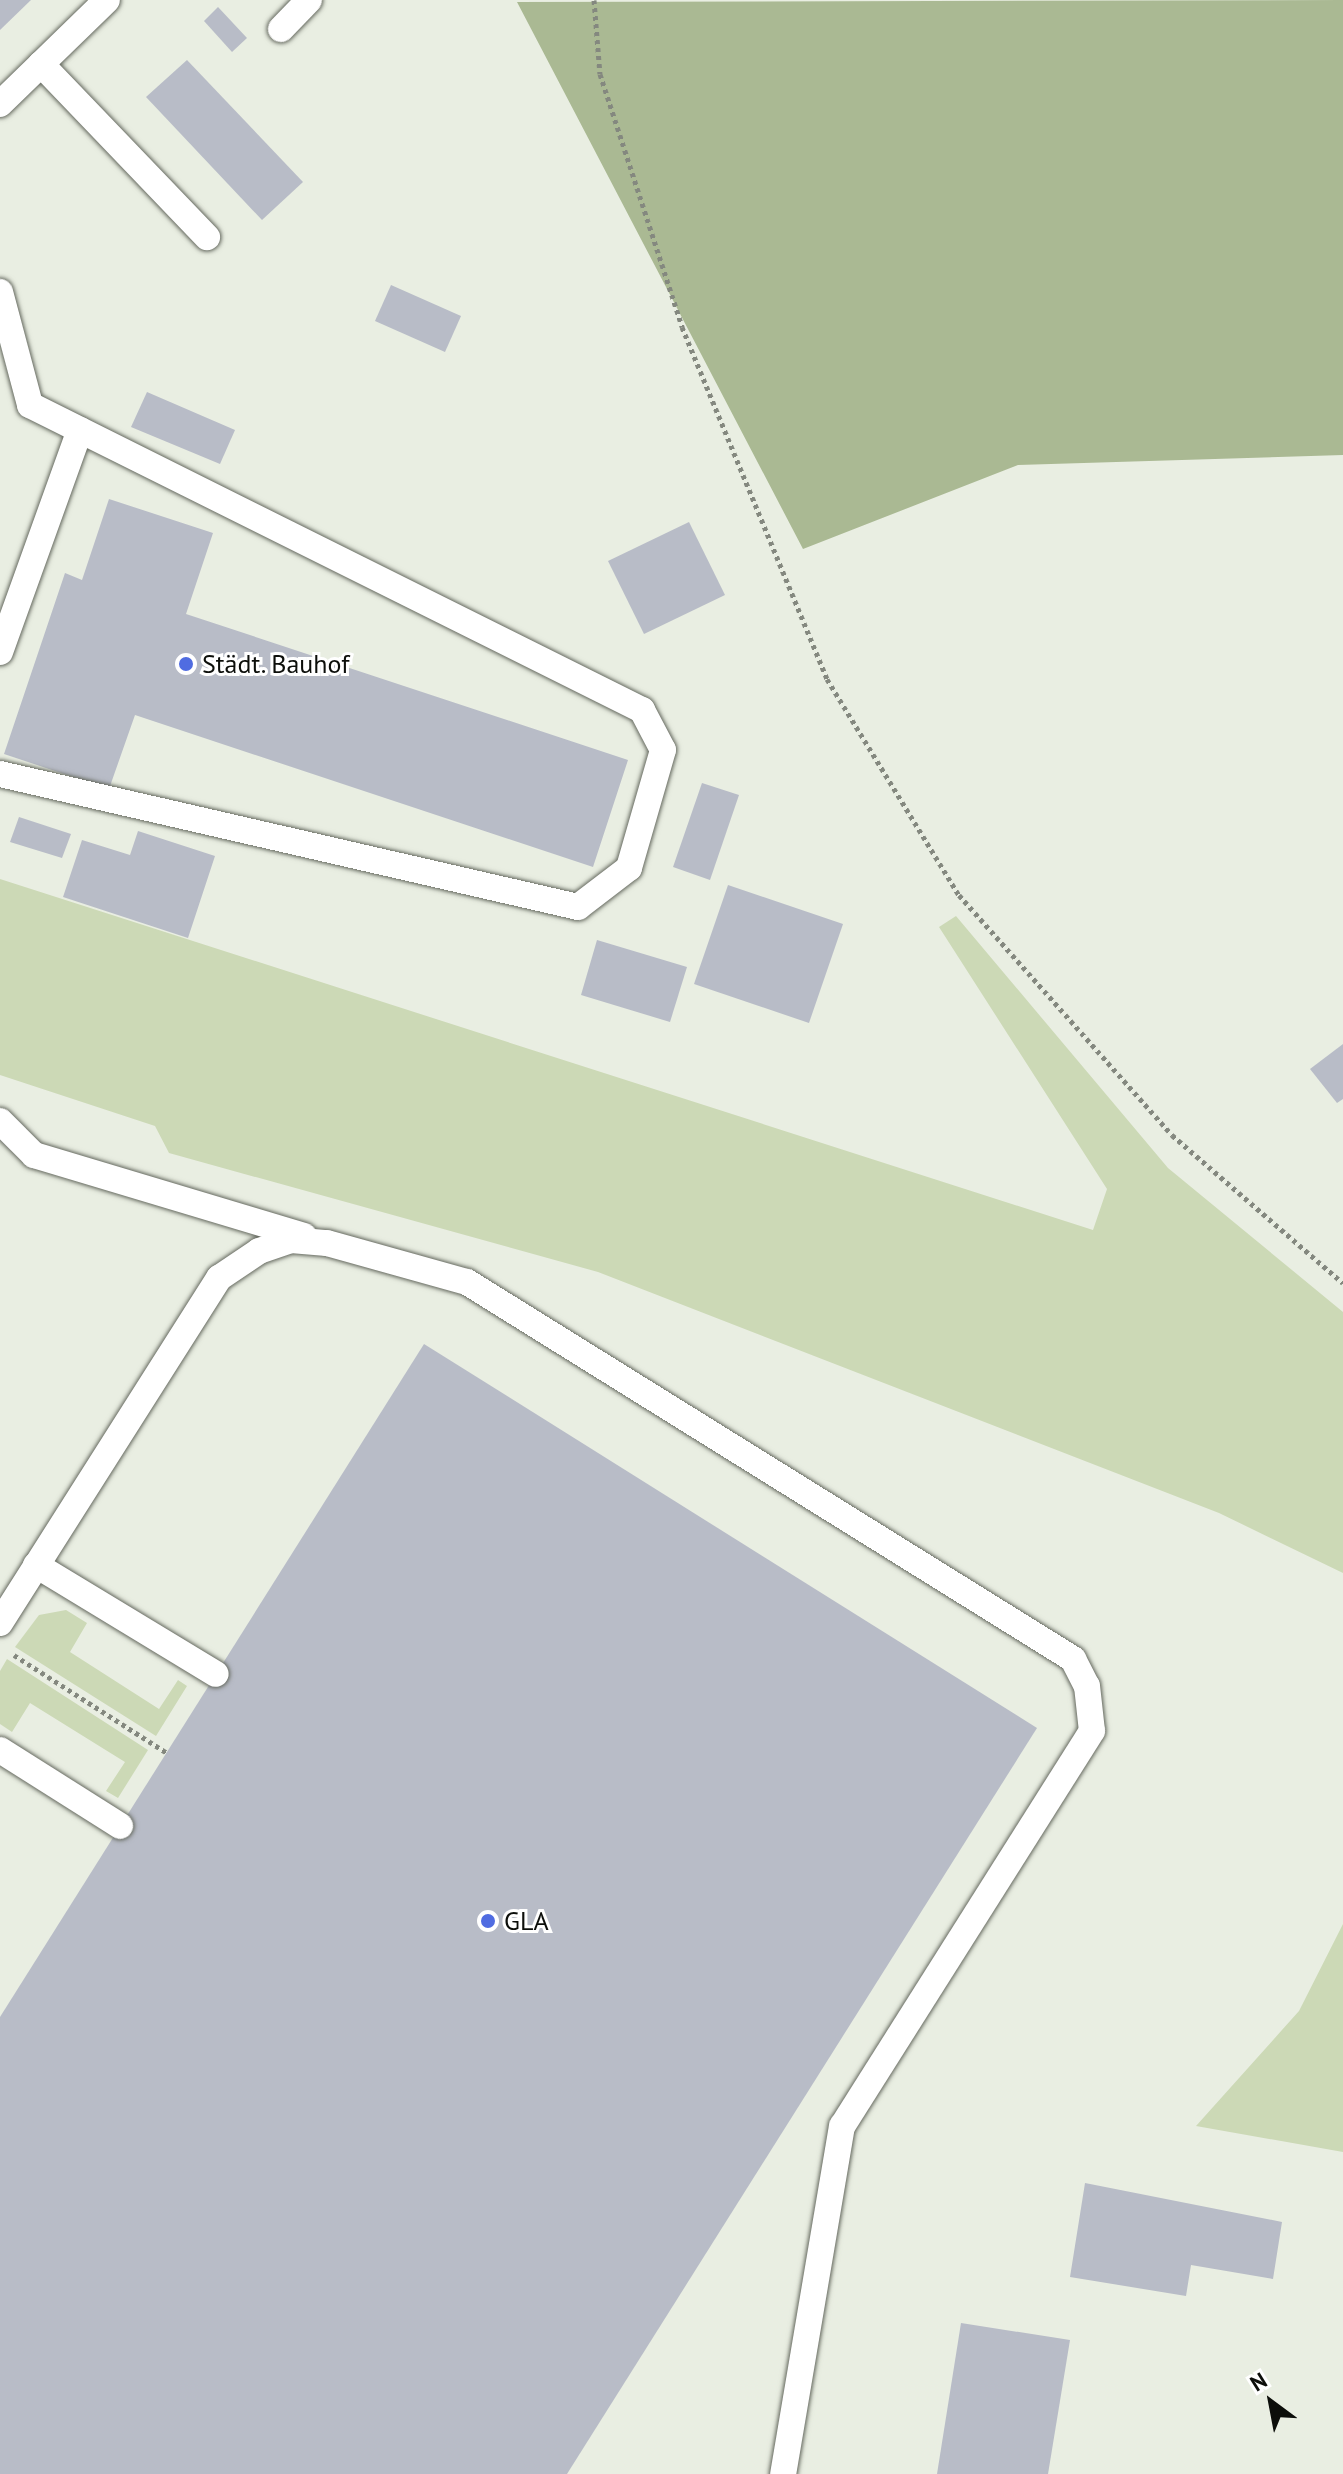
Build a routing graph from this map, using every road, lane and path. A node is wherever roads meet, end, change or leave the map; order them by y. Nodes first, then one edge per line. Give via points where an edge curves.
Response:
1 (309, 0) edge
2 (594, 0) edge
3 (103, 1) edge
4 (281, 29) dead end
5 (41, 64) junction
6 (0, 104) edge
7 (207, 237) dead end
8 (0, 292) edge
9 (80, 430) junction
10 (0, 652) edge
11 (0, 774) edge
12 (0, 1121) edge
13 (327, 1243) junction
14 (1343, 1283) edge
15 (36, 1565) junction
16 (0, 1623) edge
17 (0, 1646) edge
18 (216, 1674) dead end
19 (0, 1750) edge
20 (167, 1753) dead end
21 (120, 1826) dead end
22 (783, 2474) edge

1 - 4 lane
2 - 14 path via 600,74 682,327 827,679 959,895 1172,1135
3 - 5 lane
5 - 6 lane
5 - 7 lane
8 - 9 lane via 30,405
9 - 10 lane
9 - 11 lane via 642,710 663,750 629,868 578,907
12 - 13 lane via 34,1155
13 - 15 lane via 274,1243 219,1278
13 - 22 lane via 467,1282 1035,1632 1073,1659 1087,1686 1092,1731 842,2126
15 - 16 lane
15 - 18 lane
17 - 20 path
19 - 21 lane

